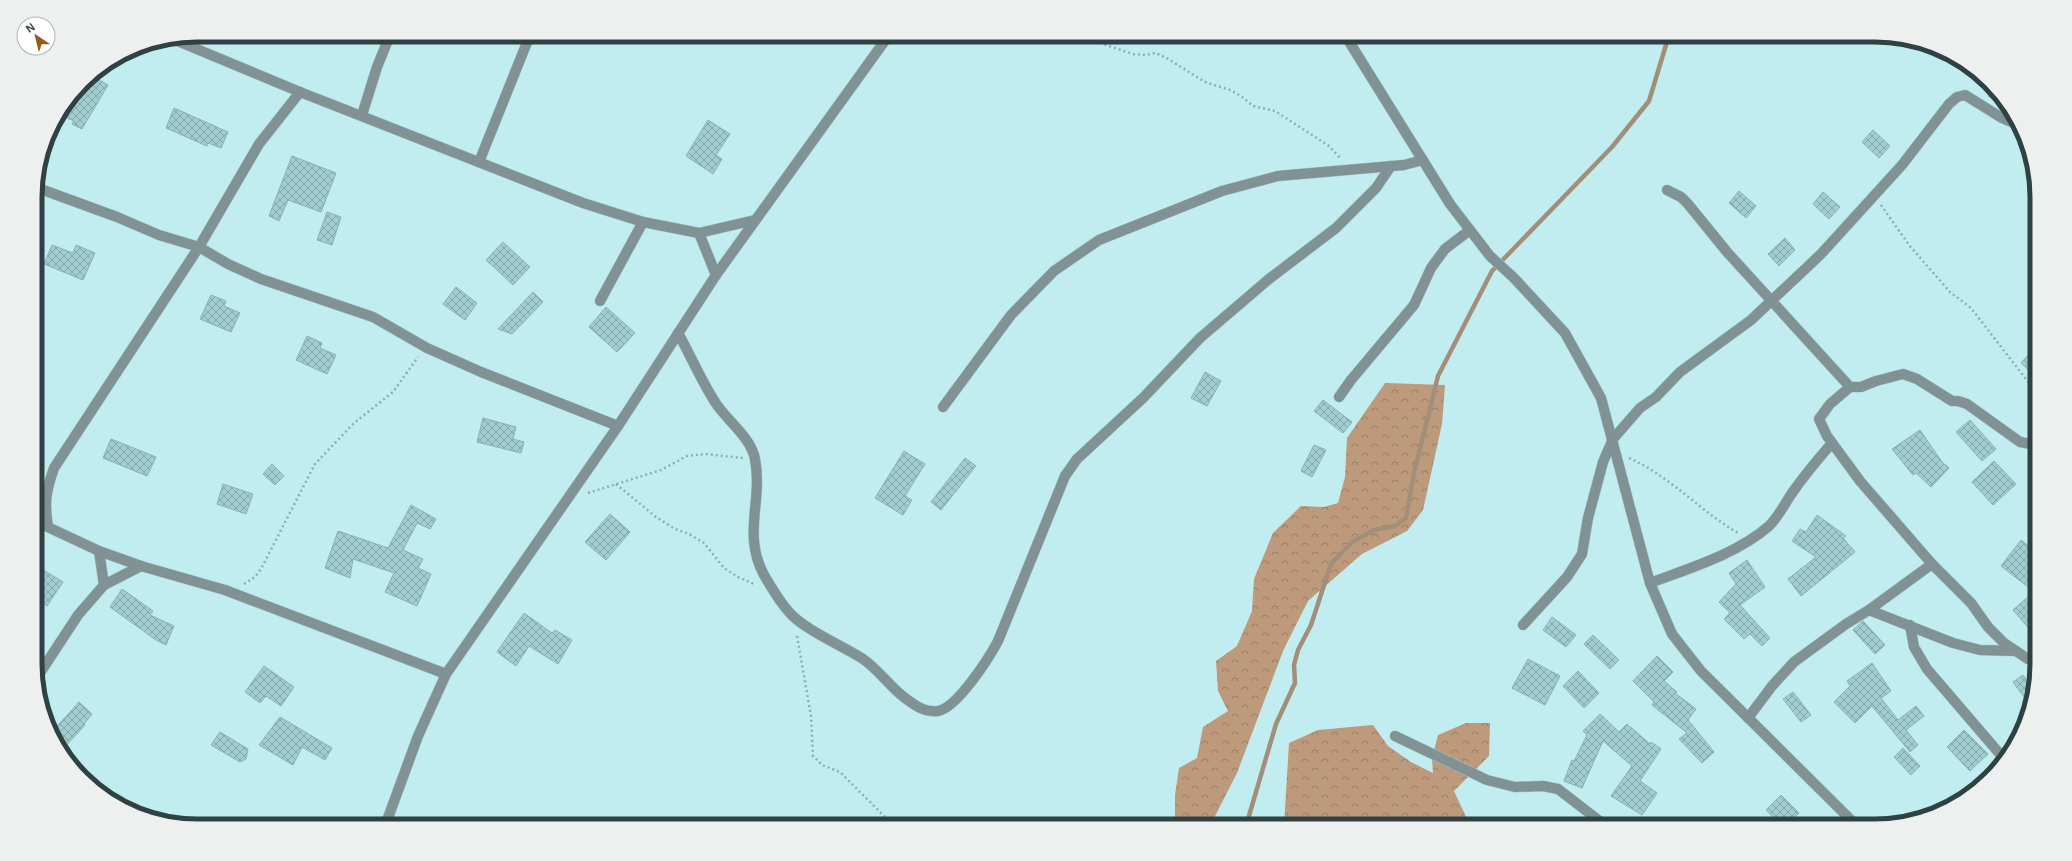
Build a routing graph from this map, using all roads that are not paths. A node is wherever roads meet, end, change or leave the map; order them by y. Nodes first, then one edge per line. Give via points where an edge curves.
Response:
1 (387, 42) edge
2 (527, 42) edge
3 (884, 42) edge
4 (1349, 42) edge
5 (180, 43) edge
6 (300, 92) junction
7 (362, 115) junction
8 (2010, 121) edge
9 (1423, 160) junction
10 (479, 162) junction
11 (1391, 166) junction
12 (42, 190) edge
13 (1667, 190) dead end
14 (755, 220) junction
15 (643, 222) junction
16 (1470, 230) junction
17 (699, 234) junction
18 (199, 247) junction
19 (716, 275) junction
20 (1773, 300) junction
21 (600, 301) dead end
22 (678, 333) junction
23 (1850, 387) junction
24 (1340, 397) dead end
25 (943, 406) dead end
26 (618, 426) junction
27 (1613, 439) junction
28 (1832, 443) junction
29 (2030, 444) edge
30 (42, 524) edge
31 (48, 527) junction
32 (100, 551) junction
33 (1932, 564) junction
34 (141, 566) junction
35 (1650, 583) junction
36 (104, 584) junction
37 (1869, 610) junction
38 (1523, 625) dead end
39 (1910, 625) junction
40 (2016, 651) junction
41 (2030, 659) edge
42 (42, 670) edge
43 (446, 674) junction
44 (1748, 718) junction
45 (1395, 736) dead end
46 (2000, 755) edge
47 (388, 819) edge
48 (1597, 819) edge
49 (1850, 819) edge

1 - 7 street
2 - 10 street
3 - 14 street
4 - 9 street
5 - 6 street
6 - 7 street
6 - 18 street via 259,144
7 - 10 street
8 - 20 street via 1965,95 1948,104 1875,196 1822,254
9 - 11 street
9 - 16 street via 1450,204
10 - 15 street via 583,203
11 - 22 street via 1376,188 1336,228 1269,278 1200,338 1143,398 1077,458 1065,476 998,641 978,674 949,705 940,710 930,712 918,708 864,660 790,613 755,557 755,458 744,437 716,404
11 - 25 street via 1278,176 1222,191 1099,240 1054,271 1011,315
12 - 18 street via 160,235
13 - 20 street via 1688,204 1727,252
14 - 17 street
14 - 19 street
15 - 17 street
15 - 21 street
16 - 24 street via 1446,249 1431,268 1414,305 1351,380
16 - 27 street via 1490,256 1566,333 1601,398
17 - 19 street
18 - 26 street via 261,279 373,318 427,348
18 - 31 street via 54,468 46,489
19 - 22 street
20 - 23 street
20 - 27 street via 1751,320 1680,372 1656,397 1640,408
22 - 26 street
23 - 28 street via 1830,404 1819,419 1821,427
23 - 29 street via 1861,387 1903,374 1918,379 1952,401 1967,404 2020,442
26 - 43 street
27 - 35 street
27 - 38 street via 1603,462 1588,518 1582,554 1568,577
28 - 33 street via 1874,497
28 - 35 street via 1769,526 1748,541
30 - 31 street
31 - 32 street
32 - 34 street
32 - 36 street
33 - 37 street
33 - 40 street via 1971,603 2004,643
34 - 36 street
34 - 43 street via 225,590
35 - 44 street via 1672,634 1685,652
36 - 42 street via 78,615
37 - 39 street
37 - 44 street via 1794,662
39 - 40 street via 1953,643 1980,650
39 - 46 street via 1914,647 1927,669
40 - 41 street
43 - 47 street via 418,736
44 - 49 street
45 - 48 street via 1487,780 1515,787 1543,786 1558,789

